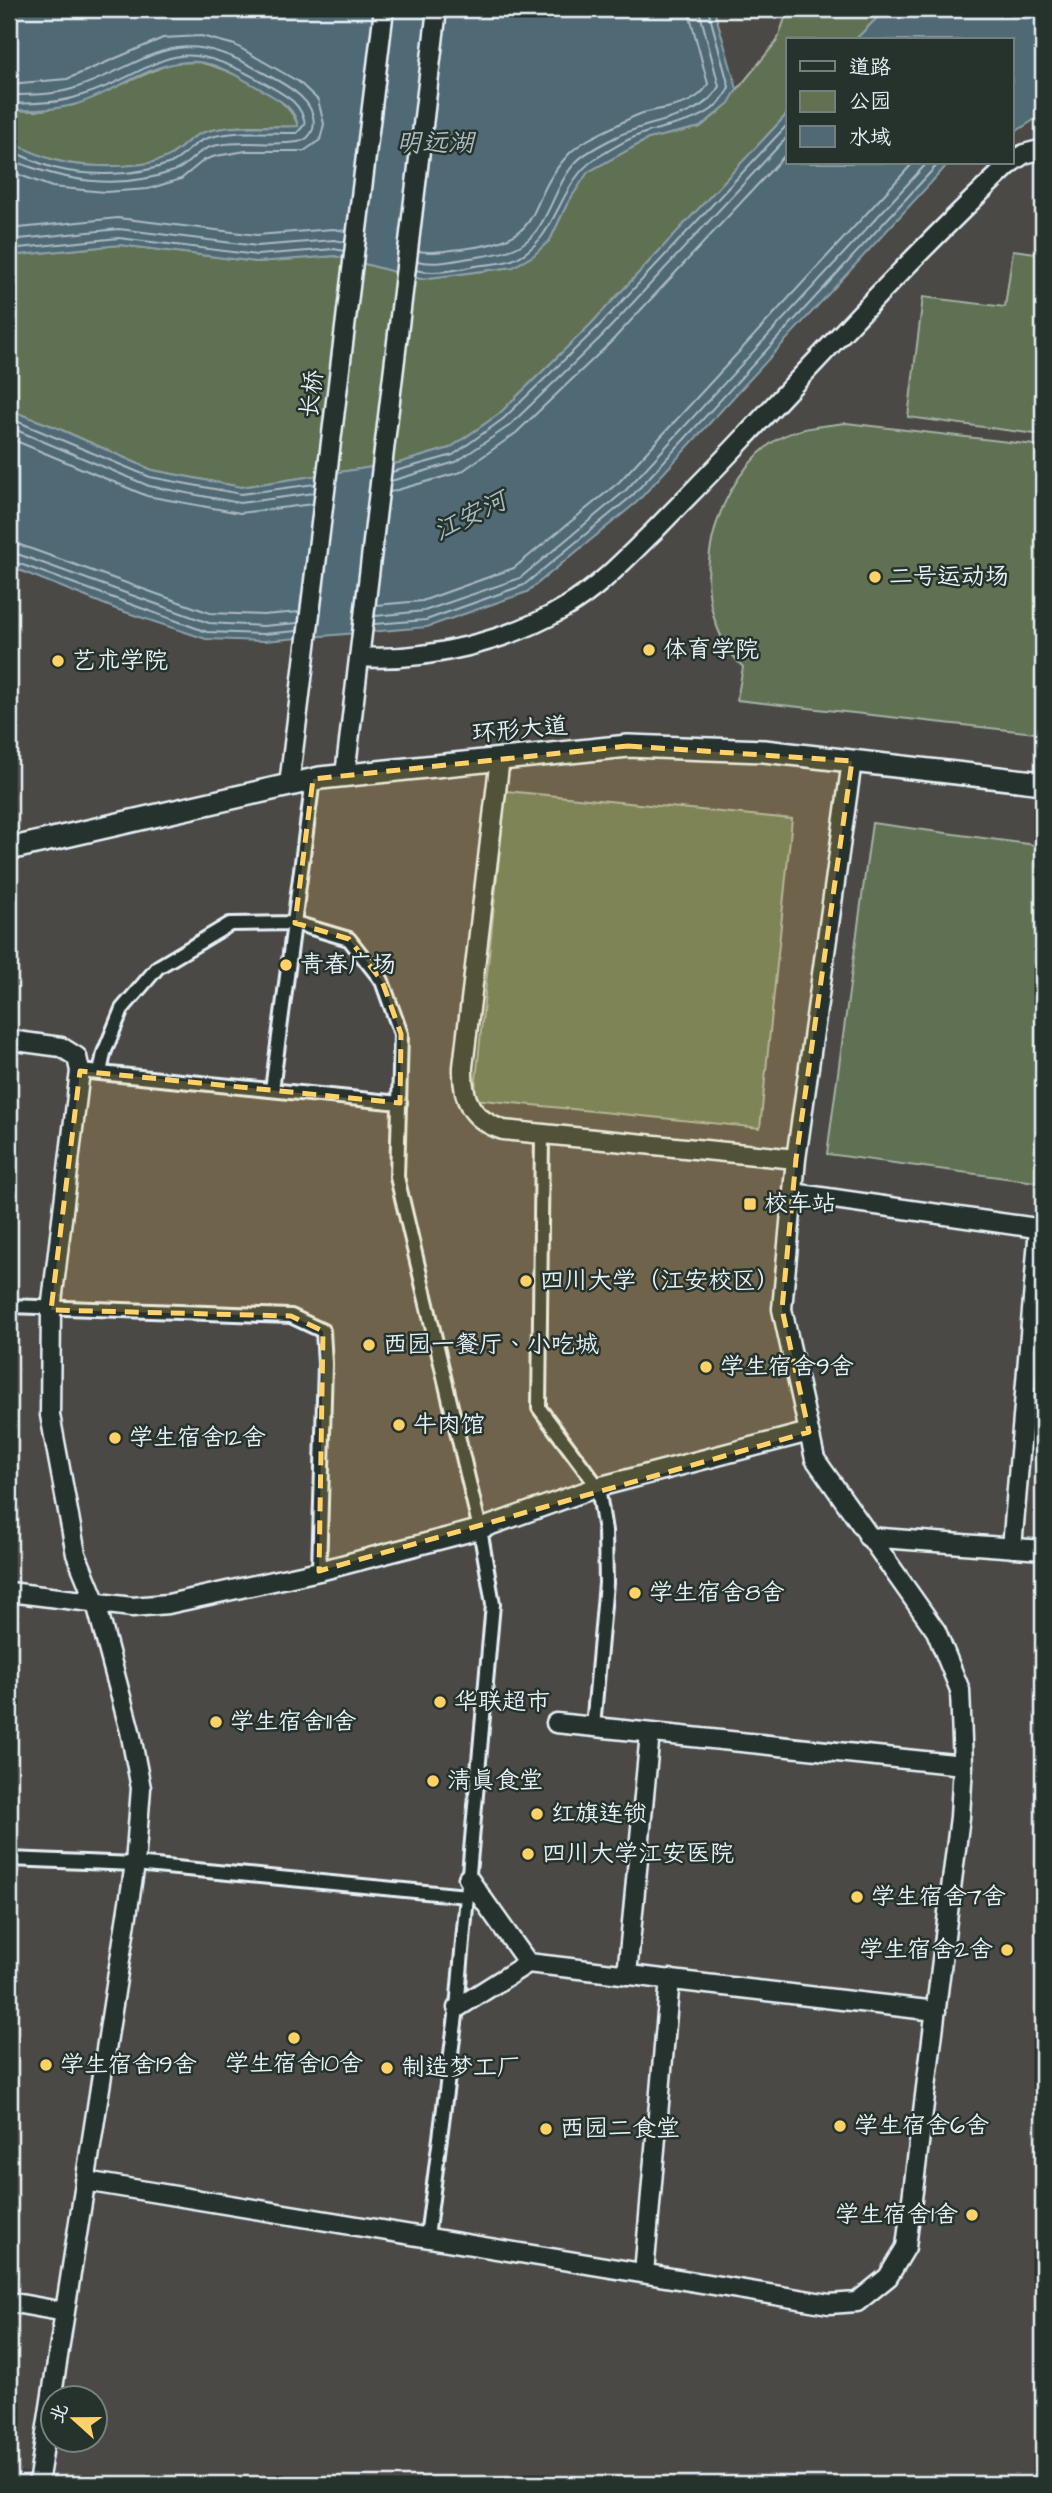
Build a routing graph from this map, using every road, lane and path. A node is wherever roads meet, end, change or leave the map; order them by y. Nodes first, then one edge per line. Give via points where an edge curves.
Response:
1 (384, 9) edge
2 (437, 9) edge
3 (1043, 149) edge
4 (1014, 160) edge
5 (1009, 164) edge
6 (359, 657) junction
7 (500, 758) junction
8 (852, 761) junction
9 (345, 775) junction
10 (313, 779) junction
11 (1043, 783) edge
12 (289, 785) junction
13 (9, 849) edge
14 (295, 923) junction
15 (9, 1040) edge
16 (80, 1071) junction
17 (100, 1073) junction
18 (272, 1090) junction
19 (400, 1103) junction
20 (542, 1135) junction
21 (796, 1159) junction
22 (793, 1193) junction
23 (1041, 1228) edge
24 (9, 1306) edge
25 (51, 1310) junction
26 (809, 1432) junction
27 (598, 1487) junction
28 (480, 1529) junction
29 (868, 1537) junction
30 (1012, 1548) junction
31 (1043, 1550) edge
32 (319, 1571) junction
33 (9, 1592) edge
34 (96, 1603) junction
35 (556, 1723) dead end
36 (593, 1727) junction
37 (650, 1733) junction
38 (963, 1765) junction
39 (9, 1859) edge
40 (135, 1864) junction
41 (468, 1878) junction
42 (467, 1896) junction
43 (528, 1963) junction
44 (627, 1975) junction
45 (670, 1979) junction
46 (457, 2008) junction
47 (936, 2011) junction
48 (85, 2181) junction
49 (427, 2237) junction
50 (644, 2273) junction
51 (9, 2302) edge
52 (65, 2312) junction
53 (38, 2484) edge

1 - 12 street, 长桥
2 - 6 street
3 - 4 street
5 - 6 street via 606,579 567,607 516,632 453,650 391,660
6 - 9 street
7 - 8 street, 环形大道 via 628,746 764,751
7 - 9 street, 环形大道
7 - 20 street via 463,1087 469,1109 487,1124
8 - 11 street, 环形大道
8 - 21 street
9 - 10 street, 环形大道
10 - 12 street, 环形大道
10 - 14 street
12 - 13 street, 环形大道
14 - 17 street via 230,925 158,967 122,1009
14 - 18 street
14 - 19 street via 349,939 382,981 401,1034
15 - 16 street via 61,1046 77,1057
16 - 17 street
16 - 25 street
17 - 18 street
18 - 19 street
19 - 28 street via 397,1177
20 - 21 street
20 - 27 street via 539,1408
21 - 22 street
22 - 23 street
22 - 26 street via 782,1309
23 - 30 street
24 - 25 street
25 - 32 street via 291,1316 323,1331
25 - 34 street via 50,1415 76,1554
26 - 27 street
26 - 29 street via 815,1459
27 - 28 street
27 - 36 street via 606,1583
28 - 32 street
28 - 41 street via 493,1604
29 - 30 street
29 - 38 street via 936,1631 960,1690
30 - 31 street
32 - 34 street via 168,1604
33 - 34 street
34 - 40 street via 141,1788
35 - 36 street
36 - 37 street
37 - 38 street
37 - 44 street
38 - 47 street
39 - 40 street
40 - 42 street
40 - 48 street
41 - 42 street
41 - 43 street
42 - 46 street
43 - 44 street
43 - 46 street
44 - 45 street
45 - 47 street
45 - 50 street
46 - 49 street
47 - 50 street via 911,2221 906,2247 888,2277 857,2302 829,2304
48 - 49 street
48 - 52 street
49 - 50 street
51 - 52 street
52 - 53 street

